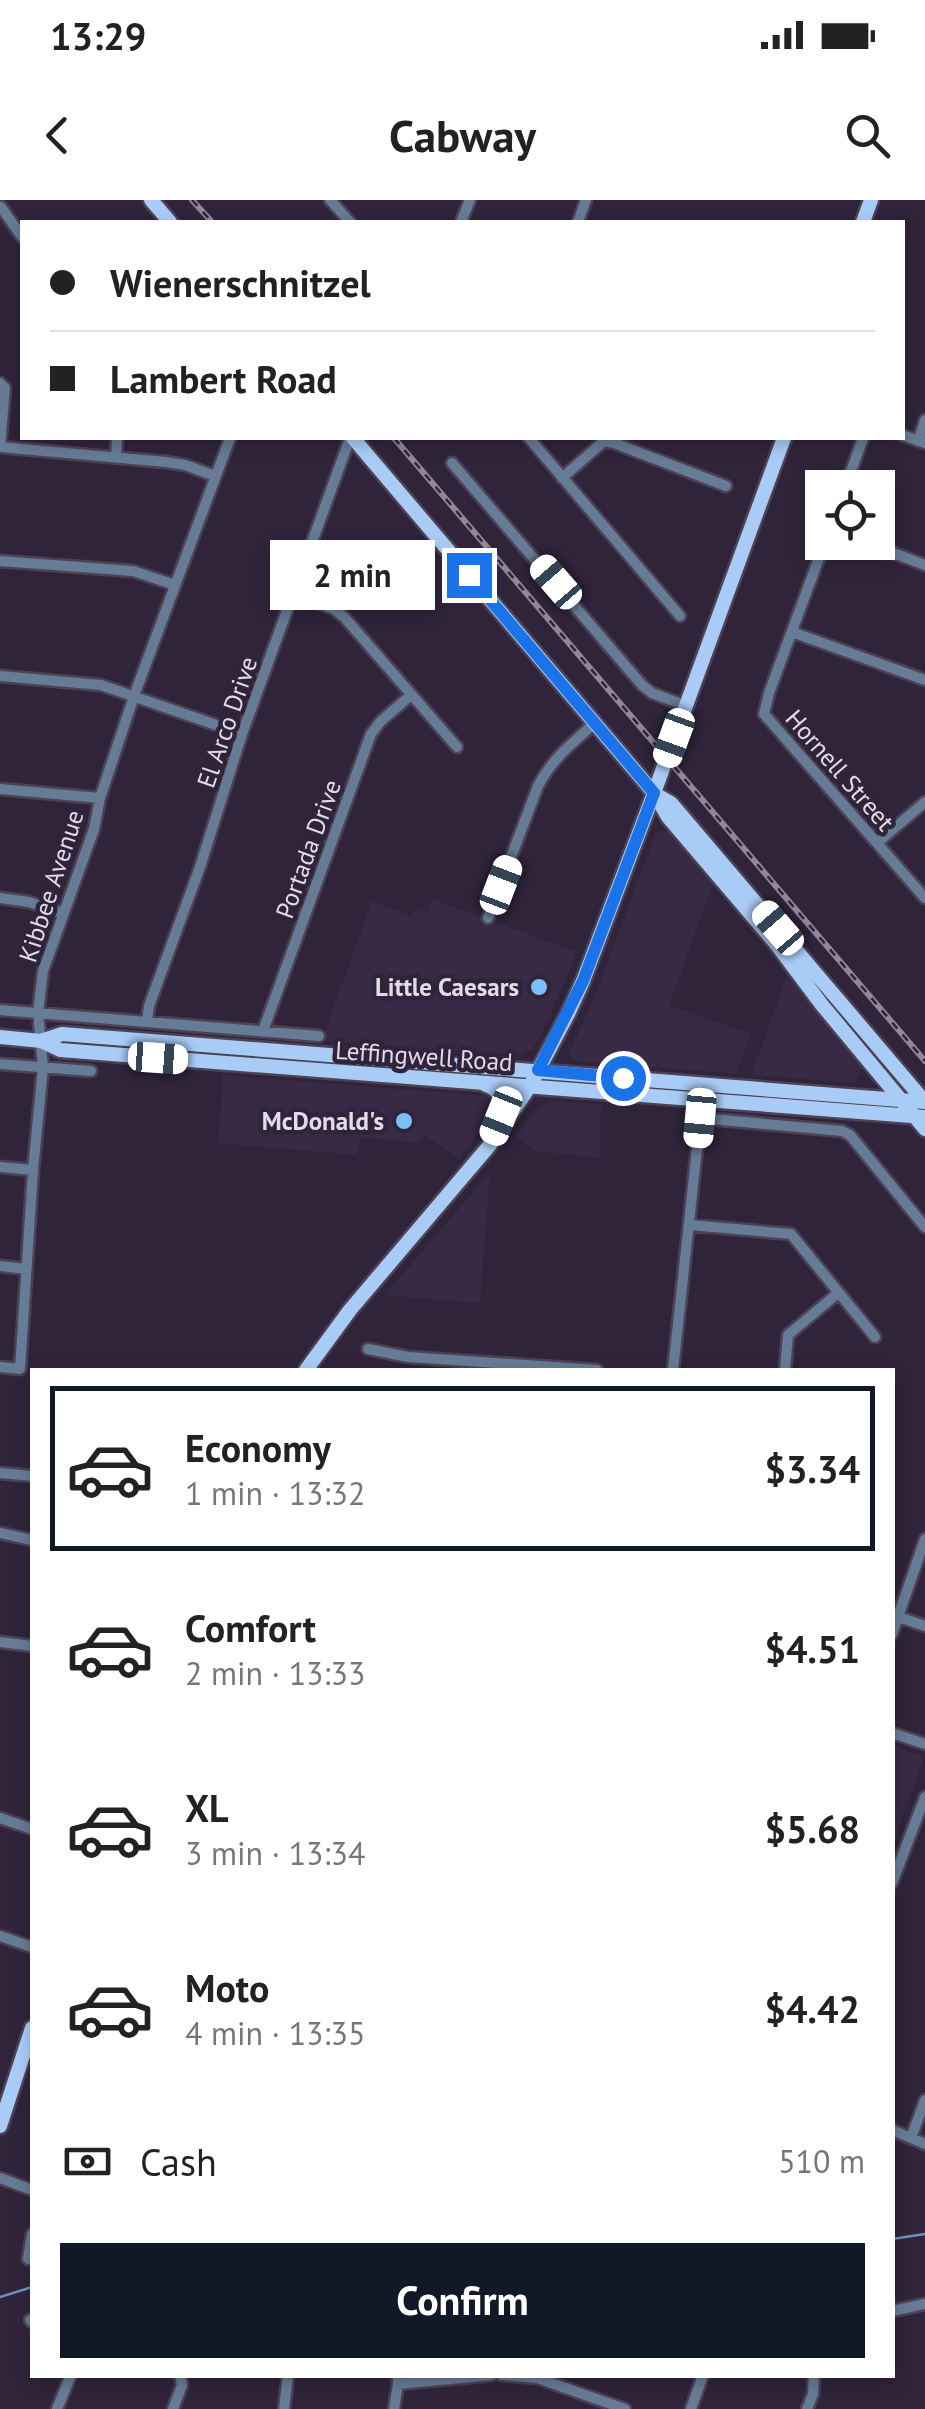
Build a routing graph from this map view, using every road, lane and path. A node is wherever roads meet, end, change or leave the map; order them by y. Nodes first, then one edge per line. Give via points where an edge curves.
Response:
1 (12, 200) edge
2 (151, 200) edge
3 (330, 200) edge
4 (1, 208) edge
5 (168, 220) edge
6 (348, 220) edge
7 (20, 233) edge
8 (0, 383) edge
9 (925, 420) edge
10 (117, 440) edge
11 (229, 440) edge
12 (350, 440) edge
13 (353, 440) edge
14 (530, 440) edge
15 (783, 440) edge
16 (862, 440) edge
17 (921, 442) edge
18 (0, 447) edge
19 (116, 458) junction
20 (452, 463) dead end
21 (851, 470) edge
22 (215, 476) junction
23 (562, 478) junction
24 (726, 486) dead end
25 (895, 553) edge
26 (0, 560) edge
27 (818, 560) edge
28 (925, 564) edge
29 (174, 586) junction
30 (294, 593) junction
31 (680, 616) dead end
32 (792, 632) junction
33 (0, 676) edge
34 (925, 680) edge
35 (411, 695) junction
36 (134, 696) junction
37 (686, 706) junction
38 (595, 724) junction
39 (242, 734) junction
40 (457, 747) dead end
41 (0, 788) edge
42 (654, 793) junction
43 (100, 798) junction
44 (925, 802) edge
45 (877, 844) junction
46 (0, 898) edge
47 (925, 898) edge
48 (62, 913) junction
49 (488, 918) dead end
50 (0, 1010) edge
51 (38, 1013) junction
52 (147, 1022) junction
53 (262, 1032) junction
54 (319, 1036) dead end
55 (848, 1036) junction
56 (0, 1037) edge
57 (41, 1040) junction
58 (0, 1064) edge
59 (43, 1067) junction
60 (538, 1070) junction
61 (91, 1071) dead end
62 (478, 1082) junction
63 (704, 1084) junction
64 (530, 1086) junction
65 (833, 1094) junction
66 (702, 1100) junction
67 (901, 1100) junction
68 (925, 1102) edge
69 (920, 1117) edge
70 (700, 1118) junction
71 (925, 1129) edge
72 (489, 1146) junction
73 (0, 1167) edge
74 (33, 1170) junction
75 (690, 1225) junction
76 (925, 1227) edge
77 (0, 1266) edge
78 (26, 1268) junction
79 (838, 1293) junction
80 (876, 1337) dead end
81 (368, 1349) dead end
82 (408, 1357) junction
83 (0, 1367) edge
84 (307, 1368) edge
85 (406, 1368) edge
86 (568, 1368) edge
87 (673, 1368) edge
88 (785, 1368) edge
89 (0, 1474) edge
90 (30, 1476) edge
91 (0, 1534) edge
92 (925, 1539) edge
93 (30, 1540) edge
94 (896, 1616) edge
95 (925, 1626) edge
96 (0, 1642) edge
97 (30, 1646) edge
98 (895, 1734) edge
99 (925, 1744) edge
100 (925, 1796) edge
101 (0, 1818) edge
102 (30, 1828) edge
103 (897, 1859) edge
104 (0, 1936) edge
105 (30, 1946) edge
106 (30, 2034) edge
107 (925, 2100) edge
108 (0, 2126) edge
109 (895, 2131) edge
110 (910, 2138) junction
111 (925, 2144) edge
112 (0, 2178) edge
113 (30, 2189) edge
114 (30, 2246) edge
115 (28, 2259) dead end
116 (925, 2304) edge
117 (895, 2309) edge
118 (70, 2378) edge
119 (181, 2378) edge
120 (288, 2378) edge
121 (537, 2378) edge
122 (702, 2378) edge
123 (814, 2378) edge
124 (398, 2379) edge
125 (57, 2409) edge
126 (174, 2409) edge
127 (284, 2409) edge
128 (394, 2409) edge
129 (625, 2409) edge
130 (691, 2409) edge
131 (807, 2409) edge

1 - 4 street
2 - 5 main road
3 - 6 street
4 - 7 street
8 - 18 street
9 - 17 street
10 - 19 street
11 - 22 street, Kibbee Avenue
12 - 30 street, El Arco Drive
13 - 38 main road
14 - 23 street
15 - 37 main road
16 - 21 street
18 - 19 street
19 - 22 street via 185,465
20 - 37 street via 642,685
22 - 29 street, Kibbee Avenue
23 - 24 street via 604,441
23 - 31 street
25 - 28 street
26 - 29 street via 133,571
27 - 32 street
29 - 36 street, Kibbee Avenue
30 - 35 street via 334,609
30 - 39 street, El Arco Drive
32 - 34 street
32 - 45 street, Hornell Street via 764,714
33 - 36 street via 101,685
35 - 40 street
35 - 53 street, Portada Drive via 371,734
36 - 39 street
36 - 43 street, Kibbee Avenue
37 - 42 main road
38 - 42 main road
38 - 49 street via 548,766
39 - 52 street, El Arco Drive
41 - 43 street
42 - 55 main road
42 - 60 main road via 583,981
42 - 68 main road via 672,803
43 - 48 street, Kibbee Avenue
44 - 45 street
45 - 47 street, Hornell Street
46 - 48 street
48 - 51 street, Kibbee Avenue
50 - 51 street, Leffingwell Road
51 - 52 street, Leffingwell Road
51 - 57 street, Kibbee Avenue
52 - 53 street, Leffingwell Road
53 - 54 street, Leffingwell Road
55 - 65 main road via 871,1080 862,1090
55 - 67 main road
56 - 57 main road, Leffingwell Road
57 - 59 street, Kibbee Avenue
57 - 60 main road, Leffingwell Road via 62,1034
57 - 62 main road, Leffingwell Road via 60,1050
58 - 59 street
59 - 61 street
59 - 74 street, Kibbee Avenue
60 - 63 main road, Leffingwell Road
60 - 64 main road
62 - 64 main road, Leffingwell Road
62 - 72 main road via 495,1088 503,1104
63 - 65 main road, Leffingwell Road
63 - 66 street
64 - 66 main road, Leffingwell Road
64 - 72 main road
65 - 67 main road, Leffingwell Road
66 - 69 main road, Leffingwell Road
66 - 70 street
67 - 68 main road, Leffingwell Road
67 - 69 main road
69 - 71 main road
70 - 75 street
70 - 76 street via 850,1134
72 - 84 main road
73 - 74 street
74 - 78 street, Kibbee Avenue
75 - 79 street via 791,1234
75 - 87 street
77 - 78 street
78 - 83 street, Kibbee Avenue via 20,1368
79 - 80 street
79 - 88 street via 788,1335
81 - 82 street
82 - 85 street
82 - 86 street
89 - 90 street
91 - 93 street
92 - 94 street
94 - 95 street
96 - 97 street
98 - 99 street
100 - 103 street
101 - 102 street
104 - 105 street
106 - 108 main road
107 - 110 street
109 - 110 street
110 - 111 street
112 - 113 street
114 - 115 street
116 - 117 street
118 - 125 street
119 - 126 street
120 - 127 street
121 - 129 street
122 - 130 street
123 - 131 street
124 - 128 street

